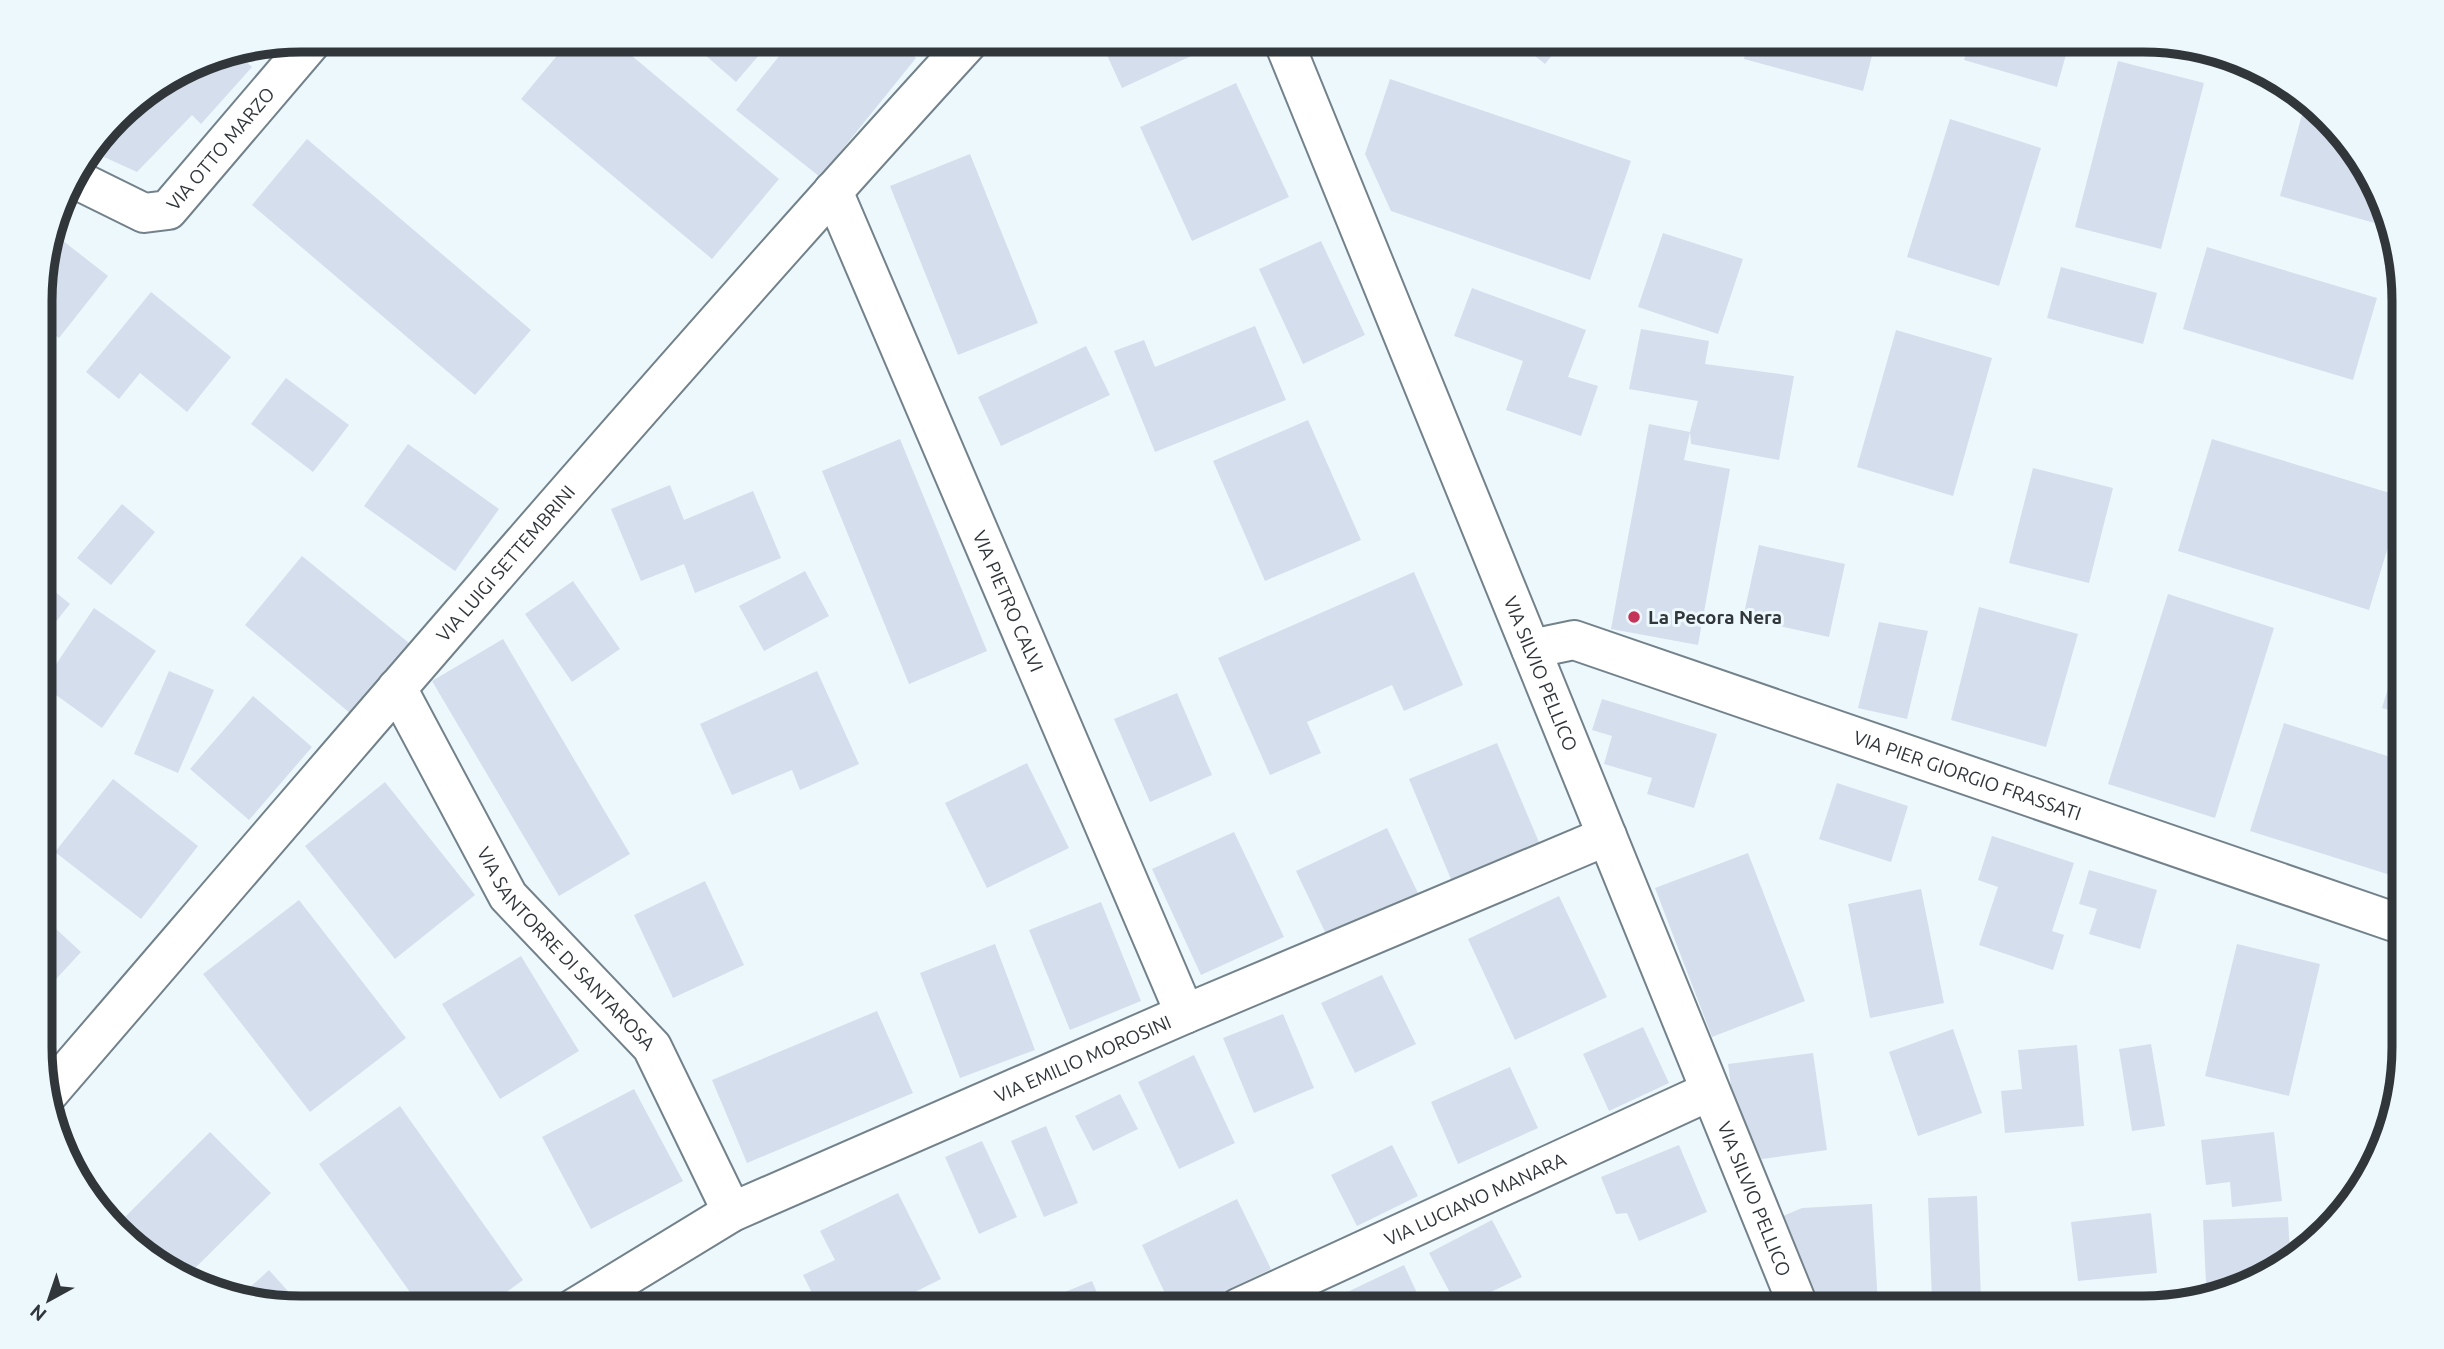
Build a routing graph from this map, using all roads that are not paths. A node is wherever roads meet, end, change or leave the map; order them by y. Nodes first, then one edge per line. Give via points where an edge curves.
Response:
1 (303, 52) edge
2 (959, 52) edge
3 (1288, 52) edge
4 (83, 183) edge
5 (833, 191) junction
6 (1531, 649) junction
7 (397, 688) junction
8 (1607, 836) junction
9 (2392, 921) edge
10 (1185, 1014) junction
11 (56, 1085) edge
12 (1710, 1091) junction
13 (732, 1212) junction
14 (594, 1296) edge
15 (1264, 1296) edge
16 (1794, 1296) edge

1 - 4 street, VIA OTTO MARZO via 168,209 144,213
2 - 5 street, VIA LUIGI SETTEMBRINI
3 - 6 street, VIA SILVIO PELLICO
5 - 7 street, VIA LUIGI SETTEMBRINI
5 - 10 street, VIA PIETRO CALVI
6 - 8 street, VIA SILVIO PELLICO
6 - 9 street, VIA PIER GIORGIO FRASSATI via 1574,640
7 - 11 street, VIA LUIGI SETTEMBRINI
7 - 13 street, VIA SANTORRE DI SANTAROSA via 508,896 652,1047
8 - 10 street, VIA EMILIO MOROSINI
8 - 12 street, VIA SILVIO PELLICO
10 - 13 street, VIA EMILIO MOROSINI
12 - 15 street, VIA LUCIANO MANARA
12 - 16 street, VIA SILVIO PELLICO
13 - 14 street, VIA EMILIO MOROSINI

